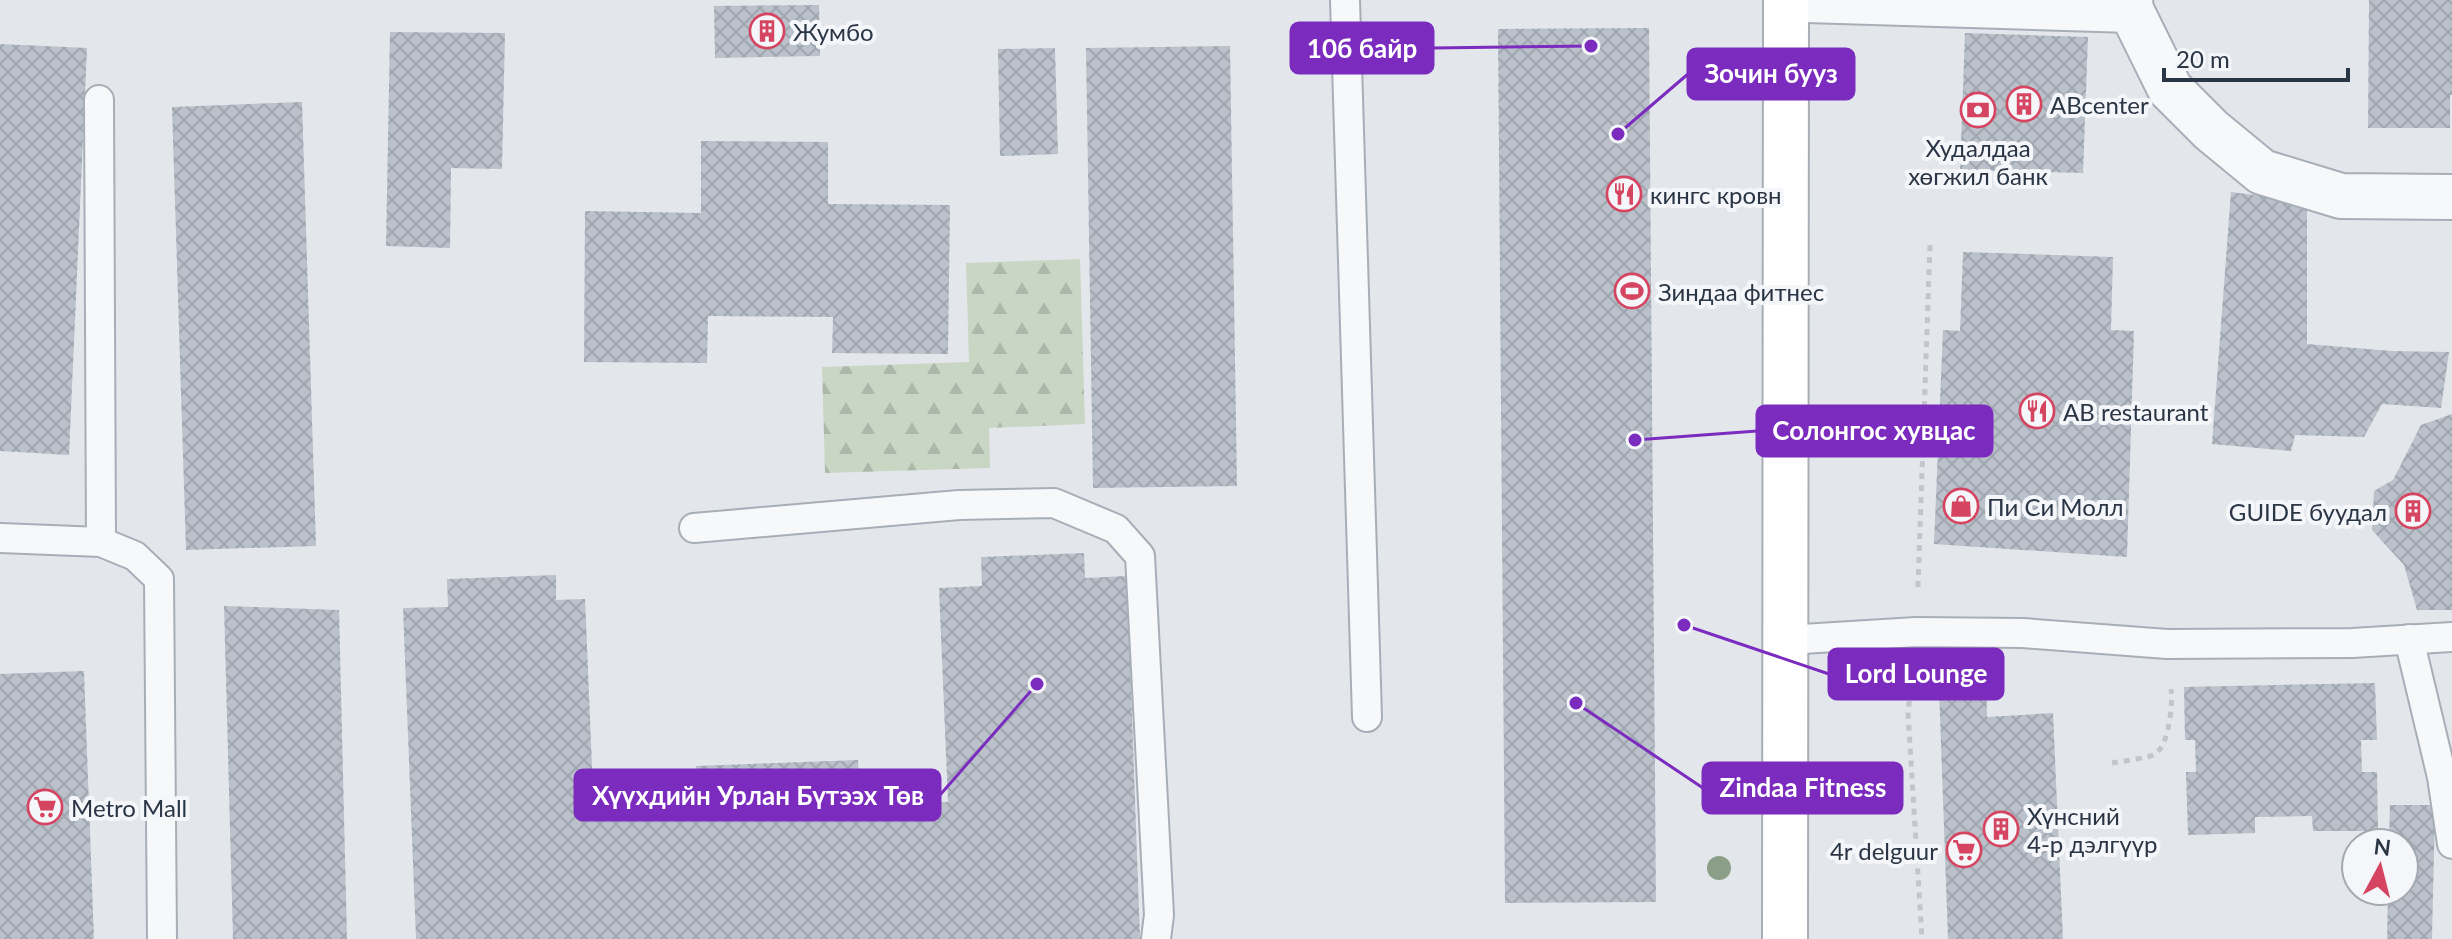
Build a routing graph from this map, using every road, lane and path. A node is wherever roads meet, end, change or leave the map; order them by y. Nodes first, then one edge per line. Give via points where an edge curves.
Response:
1 (1345, 0) edge
2 (1786, 0) edge
3 (1807, 0) edge
4 (2131, 5) edge
5 (99, 100) dead end
6 (2452, 197) edge
7 (694, 528) dead end
8 (0, 538) edge
9 (101, 542) junction
10 (2452, 637) edge
11 (2409, 639) junction
12 (1786, 640) junction
13 (2172, 700) dead end
14 (1367, 717) dead end
15 (2112, 763) dead end
16 (2452, 844) edge
17 (162, 939) edge
18 (1156, 939) edge
19 (1785, 939) edge

1 - 14 lane
2 - 12 main road
3 - 4 street
4 - 6 street via 2170,89 2262,172 2341,196
5 - 9 lane
7 - 18 lane via 959,505 1054,503 1116,529 1140,556
8 - 9 lane
9 - 17 lane via 135,556 159,579
10 - 11 lane
11 - 12 lane via 2167,644 2023,633 1916,632
11 - 16 lane
12 - 19 main road
13 - 15 path via 2164,744 2155,754

